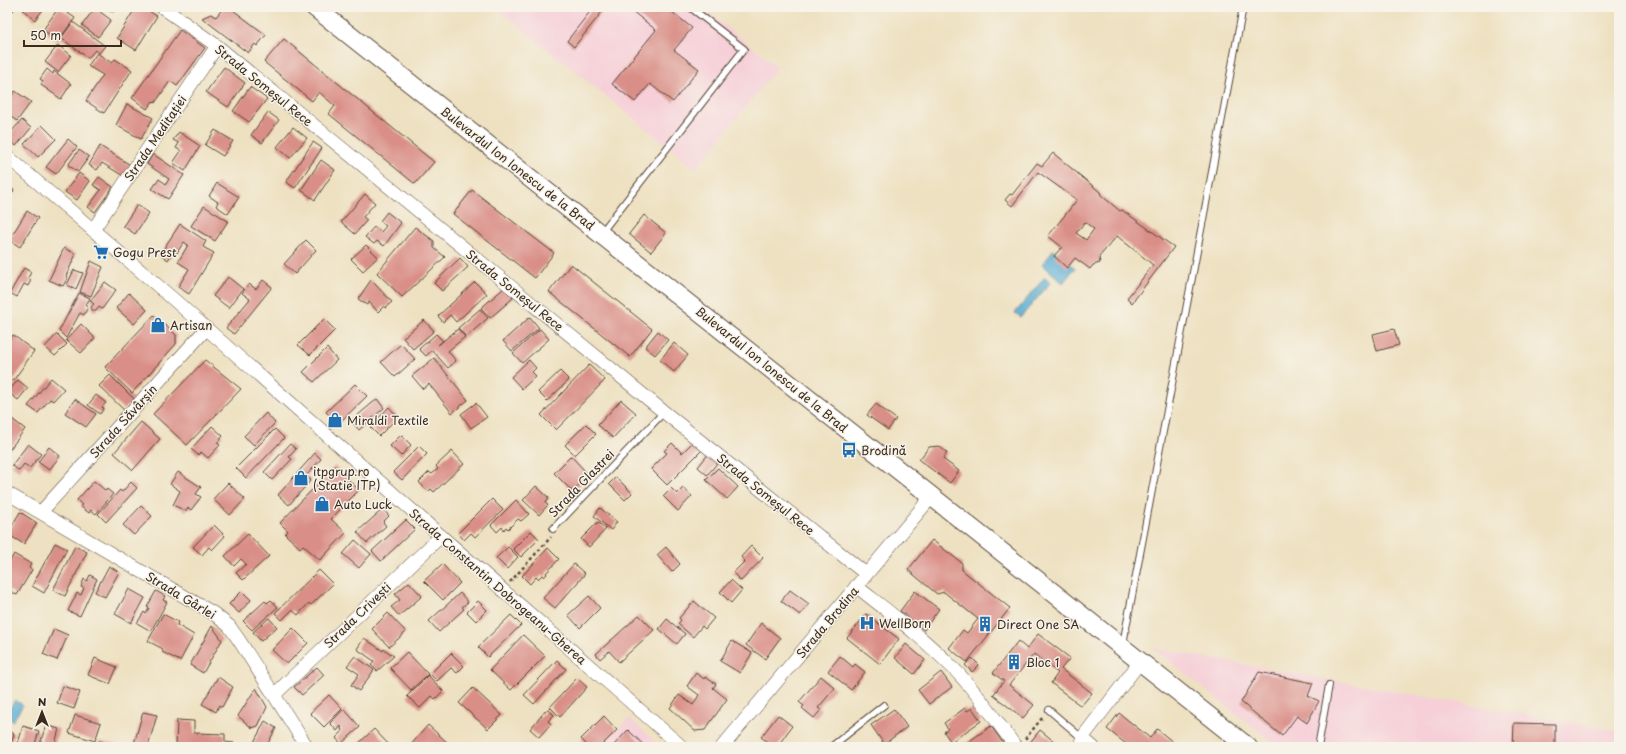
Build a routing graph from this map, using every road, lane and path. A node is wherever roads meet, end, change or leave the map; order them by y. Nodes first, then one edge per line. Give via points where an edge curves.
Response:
1 (162, 7) edge
2 (314, 7) edge
3 (690, 7) edge
4 (1243, 7) edge
5 (217, 46) junction
6 (7, 156) edge
7 (93, 230) junction
8 (601, 233) junction
9 (206, 329) junction
10 (664, 412) junction
11 (7, 493) edge
12 (932, 496) junction
13 (41, 512) junction
14 (553, 529) joint
15 (441, 536) junction
16 (866, 574) junction
17 (856, 586) junction
18 (503, 590) junction
19 (1122, 647) junction
20 (1140, 662) junction
21 (1329, 685) dead end
22 (274, 695) junction
23 (884, 705) dead end
24 (1049, 710) joint
25 (1082, 738) junction
26 (1019, 744) edge
27 (307, 747) edge
28 (682, 747) edge
29 (722, 747) edge
30 (831, 747) edge
31 (1093, 747) edge
32 (1248, 747) edge
33 (1318, 747) edge

1 - 5 street, Strada Someșul Rece
2 - 8 main road, Bulevardul Ion Ionescu de la Brad
3 - 8 lane via 744,49
4 - 19 lane
5 - 7 street, Strada Meditației
5 - 10 street, Strada Someșul Rece
6 - 7 street, Strada Constantin Dobrogeanu-Gherea
7 - 9 street, Strada Constantin Dobrogeanu-Gherea
8 - 12 main road, Bulevardul Ion Ionescu de la Brad
9 - 13 street, Strada Săvârșin
9 - 15 street, Strada Constantin Dobrogeanu-Gherea
10 - 14 lane, Strada Glastrei
10 - 16 street, Strada Someșul Rece
11 - 13 street, Strada Gârlei
12 - 16 street, Strada Brodina
12 - 19 main road, Bulevardul Ion Ionescu de la Brad
13 - 22 street, Strada Gârlei via 213,613 239,640
14 - 18 path, Strada Glastrei via 554,534
15 - 18 street, Strada Constantin Dobrogeanu-Gherea
15 - 22 street, Strada Crivești
16 - 17 street, Strada Brodina
17 - 26 street via 955,670
17 - 29 street, Strada Brodina
18 - 28 street, Strada Constantin Dobrogeanu-Gherea
19 - 20 main road, Bulevardul Ion Ionescu de la Brad
20 - 25 street
20 - 32 main road, Bulevardul Ion Ionescu de la Brad
21 - 33 lane
22 - 27 street, Strada Gârlei
23 - 30 lane
24 - 25 lane
24 - 26 path
25 - 31 street

